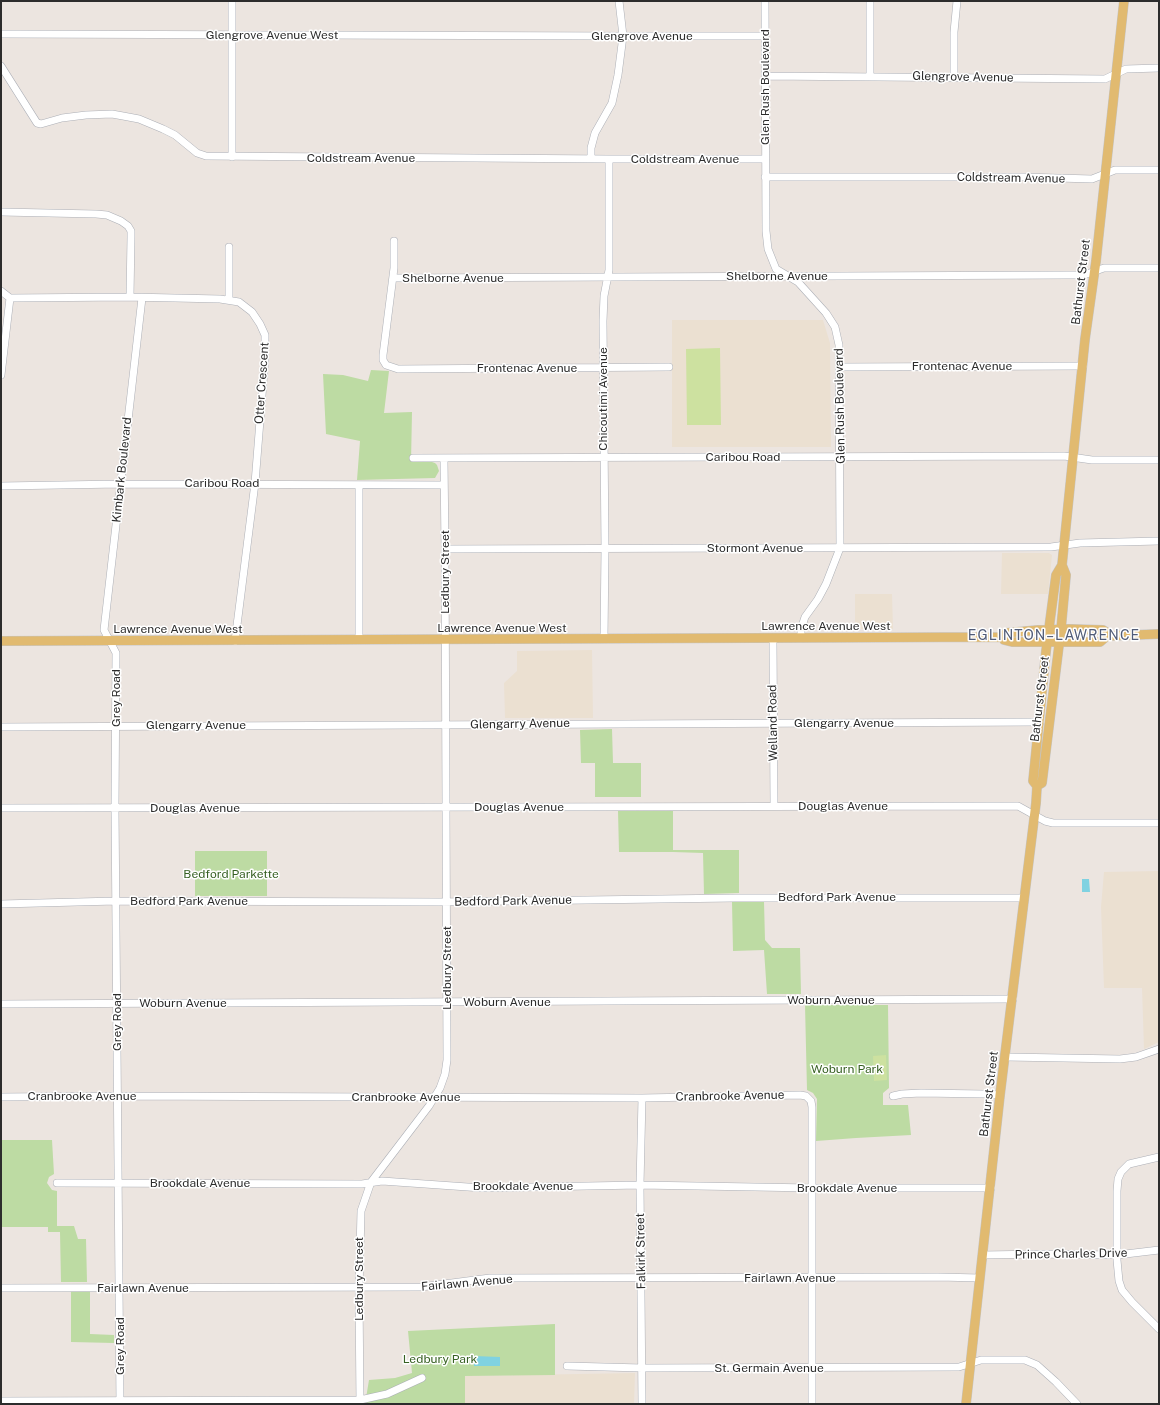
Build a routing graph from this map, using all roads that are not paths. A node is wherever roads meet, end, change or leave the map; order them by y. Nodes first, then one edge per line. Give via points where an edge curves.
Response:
1 (232, 1) edge
2 (619, 1) edge
3 (765, 1) edge
4 (870, 1) edge
5 (957, 1) edge
6 (1124, 1) edge
7 (1, 34) edge
8 (232, 34) junction
9 (544, 36) joint
10 (623, 36) junction
11 (765, 36) junction
12 (1, 66) edge
13 (1159, 68) edge
14 (1117, 73) junction
15 (766, 76) junction
16 (870, 76) junction
17 (954, 77) junction
18 (232, 157) junction
19 (591, 159) junction
20 (609, 159) junction
21 (765, 159) junction
22 (1159, 170) edge
23 (1106, 174) junction
24 (765, 177) junction
25 (1, 212) edge
26 (394, 241) dead end
27 (229, 247) dead end
28 (1159, 268) edge
29 (1095, 271) junction
30 (787, 276) junction
31 (608, 277) junction
32 (393, 278) junction
33 (1, 291) edge
34 (10, 298) junction
35 (130, 298) junction
36 (142, 298) junction
37 (228, 300) junction
38 (840, 366) junction
39 (1083, 366) junction
40 (603, 367) junction
41 (669, 367) dead end
42 (1, 375) edge
43 (840, 457) junction
44 (413, 458) dead end
45 (603, 458) junction
46 (1074, 458) junction
47 (444, 459) junction
48 (1159, 460) edge
49 (255, 483) junction
50 (120, 484) junction
51 (359, 485) junction
52 (444, 485) junction
53 (1, 486) edge
54 (1159, 542) edge
55 (1064, 545) junction
56 (840, 548) junction
57 (445, 549) junction
58 (605, 549) junction
59 (1062, 565) junction
60 (1049, 629) junction
61 (1061, 629) junction
62 (1159, 634) edge
63 (1107, 636) junction
64 (1003, 637) junction
65 (801, 638) junction
66 (604, 639) junction
67 (773, 639) junction
68 (359, 640) junction
69 (445, 640) junction
70 (1, 641) edge
71 (110, 641) junction
72 (235, 641) junction
73 (1048, 642) junction
74 (1059, 642) junction
75 (1040, 722) junction
76 (773, 723) junction
77 (445, 725) junction
78 (116, 726) junction
79 (1, 727) edge
80 (1037, 786) junction
81 (774, 806) junction
82 (445, 807) junction
83 (1, 808) edge
84 (115, 808) junction
85 (1034, 814) junction
86 (1159, 823) edge
87 (1024, 898) junction
88 (116, 901) junction
89 (446, 902) junction
90 (1, 904) edge
91 (1013, 999) junction
92 (447, 1002) junction
93 (117, 1003) junction
94 (1, 1004) edge
95 (1159, 1049) edge
96 (1006, 1057) junction
97 (1000, 1095) junction
98 (117, 1096) junction
99 (893, 1096) dead end
100 (1, 1097) edge
101 (434, 1098) junction
102 (642, 1098) junction
103 (1159, 1157) edge
104 (118, 1182) junction
105 (371, 1182) junction
106 (56, 1183) dead end
107 (640, 1185) junction
108 (812, 1188) junction
109 (991, 1188) junction
110 (1159, 1250) edge
111 (983, 1255) junction
112 (1117, 1255) junction
113 (813, 1278) junction
114 (980, 1278) junction
115 (642, 1279) junction
116 (359, 1287) junction
117 (1, 1288) edge
118 (120, 1288) junction
119 (1159, 1329) edge
120 (970, 1363) junction
121 (567, 1366) dead end
122 (642, 1368) junction
123 (813, 1368) junction
124 (422, 1378) dead end
125 (1, 1401) edge
126 (120, 1402) edge
127 (360, 1402) edge
128 (642, 1404) edge
129 (812, 1404) edge
130 (966, 1404) edge
131 (1077, 1404) edge

1 - 8 street
2 - 10 street
3 - 11 street, Glen Rush Boulevard
4 - 16 street
5 - 17 street
6 - 14 main road, Bathurst Street
7 - 8 street, Glengrove Avenue West
8 - 9 street, Glengrove Avenue West
8 - 18 street
9 - 10 street, Glengrove Avenue
10 - 11 street, Glengrove Avenue
10 - 19 street via 616,88 612,103 595,133
11 - 15 street, Glen Rush Boulevard
12 - 18 street, Coldstream Avenue via 37,123 86,115 112,114 139,119 164,128 201,155
13 - 14 street, Glengrove Avenue via 1126,68
14 - 17 street, Glengrove Avenue via 1105,79
14 - 23 main road, Bathurst Street
15 - 16 street, Glengrove Avenue
15 - 21 street, Glen Rush Boulevard
16 - 17 street, Glengrove Avenue
18 - 19 street, Coldstream Avenue
19 - 20 street, Coldstream Avenue
20 - 21 street, Coldstream Avenue
20 - 31 street, Chicoutimi Avenue
21 - 24 street, Glen Rush Boulevard
22 - 23 street, Coldstream Avenue via 1115,170
23 - 24 street, Coldstream Avenue via 1092,179
23 - 29 main road, Bathurst Street
24 - 30 street, Glen Rush Boulevard via 768,249 776,269
25 - 35 street via 96,214 107,215 121,221 130,231
26 - 32 street
27 - 37 street
28 - 29 street, Shelborne Avenue via 1104,268
29 - 30 street, Shelborne Avenue via 1084,275
29 - 39 main road, Bathurst Street
30 - 31 street, Shelborne Avenue
30 - 38 street, Glen Rush Boulevard via 798,282 832,321 838,339
31 - 32 street, Shelborne Avenue
31 - 40 street, Chicoutimi Avenue via 603,310
32 - 40 street, Frontenac Avenue via 383,355 386,365 398,368
33 - 34 street
34 - 35 street, Otter Crescent
34 - 42 street
35 - 36 street, Otter Crescent
36 - 37 street, Otter Crescent
36 - 50 street, Kimbark Boulevard
37 - 49 street, Otter Crescent via 239,302 252,312 265,335
38 - 39 street, Frontenac Avenue
38 - 43 street, Glen Rush Boulevard
39 - 46 main road, Bathurst Street
40 - 41 street, Frontenac Avenue
40 - 45 street, Chicoutimi Avenue
43 - 45 street, Caribou Road
43 - 46 street, Caribou Road
43 - 56 street, Glen Rush Boulevard
44 - 47 street, Caribou Road
45 - 47 street, Caribou Road
45 - 58 street, Chicoutimi Avenue
46 - 48 street, Caribou Road
46 - 55 main road, Bathurst Street
47 - 52 street, Ledbury Street
49 - 50 street, Caribou Road
49 - 51 street, Caribou Road
49 - 72 street, Otter Crescent
50 - 53 street, Caribou Road
50 - 71 street, Kimbark Boulevard via 104,630
51 - 52 street, Caribou Road
51 - 68 street
52 - 57 street, Ledbury Street
54 - 55 street, Stormont Avenue
55 - 56 street, Stormont Avenue
55 - 59 main road, Bathurst Street
56 - 58 street, Stormont Avenue
56 - 65 street, Glen Rush Boulevard via 826,584 805,617
57 - 58 street, Stormont Avenue
57 - 69 street, Ledbury Street
58 - 66 street, Chicoutimi Avenue
59 - 60 main road, Bathurst Street via 1056,575
59 - 61 main road, Bathurst Street via 1066,575
60 - 61 main road, Lawrence Avenue West
60 - 64 main road, Lawrence Avenue West via 1006,633
60 - 73 main road, Bathurst Street
61 - 63 main road, Lawrence Avenue West via 1103,630
61 - 74 main road, Bathurst Street
62 - 63 main road, Lawrence Avenue West
63 - 74 main road, Lawrence Avenue West via 1100,642
64 - 65 main road, Lawrence Avenue West
64 - 73 main road, Lawrence Avenue West via 1008,642
65 - 67 main road, Lawrence Avenue West
66 - 67 main road, Lawrence Avenue West
66 - 69 main road, Lawrence Avenue West
67 - 76 street, Welland Road
68 - 69 main road, Lawrence Avenue West
68 - 72 main road, Lawrence Avenue West
69 - 77 street, Ledbury Street
70 - 71 main road, Lawrence Avenue West
71 - 72 main road, Lawrence Avenue West
71 - 78 street, Grey Road via 116,653
73 - 74 main road, Lawrence Avenue West
73 - 75 main road, Bathurst Street
74 - 80 main road, Bathurst Street via 1042,783
75 - 76 street, Glengarry Avenue
75 - 80 main road, Bathurst Street via 1034,781
76 - 77 street, Glengarry Avenue
76 - 81 street, Welland Road
77 - 78 street, Glengarry Avenue
77 - 82 street, Ledbury Street
78 - 79 street, Glengarry Avenue
78 - 84 street, Grey Road
80 - 85 main road, Bathurst Street
81 - 82 street, Douglas Avenue
81 - 85 street, Douglas Avenue via 1018,806
82 - 84 street, Douglas Avenue
82 - 89 street, Ledbury Street
83 - 84 street, Douglas Avenue
84 - 88 street, Grey Road
85 - 86 street, Douglas Avenue via 1054,823
85 - 87 main road, Bathurst Street
87 - 89 street, Bedford Park Avenue
87 - 91 main road, Bathurst Street
88 - 89 street, Bedford Park Avenue
88 - 90 street, Bedford Park Avenue
88 - 93 street, Grey Road
89 - 92 street, Ledbury Street
91 - 92 street, Woburn Avenue
91 - 96 main road, Bathurst Street
92 - 93 street, Woburn Avenue
92 - 101 street, Ledbury Street via 446,1067 443,1081
93 - 94 street, Woburn Avenue
93 - 98 street, Grey Road
95 - 96 street via 1136,1057 1120,1059
96 - 97 main road, Bathurst Street
97 - 99 street via 921,1093
97 - 109 main road, Bathurst Street
98 - 100 street, Cranbrooke Avenue
98 - 101 street, Cranbrooke Avenue
98 - 104 street, Grey Road
101 - 102 street, Cranbrooke Avenue
101 - 105 street, Ledbury Street
102 - 107 street, Falkirk Street
102 - 108 street, Cranbrooke Avenue via 806,1096 812,1107
103 - 112 street via 1129,1164 1121,1172 1118,1180
104 - 105 street, Brookdale Avenue
104 - 106 street, Brookdale Avenue
104 - 118 street, Grey Road
105 - 107 street, Brookdale Avenue via 482,1188
105 - 116 street, Ledbury Street via 361,1211
107 - 108 street, Brookdale Avenue
107 - 115 street, Falkirk Street
108 - 109 street, Brookdale Avenue
108 - 113 street
109 - 111 main road, Bathurst Street
110 - 112 street, Prince Charles Drive
111 - 112 street, Prince Charles Drive
111 - 114 main road, Bathurst Street
112 - 119 street via 1122,1290
113 - 114 street, Fairlawn Avenue
113 - 115 street, Fairlawn Avenue
113 - 123 street
114 - 120 main road, Bathurst Street
115 - 116 street, Fairlawn Avenue via 490,1278 421,1287
115 - 122 street, Falkirk Street
116 - 118 street, Fairlawn Avenue
116 - 127 street, Ledbury Street
117 - 118 street, Fairlawn Avenue
118 - 126 street, Grey Road
120 - 123 street, St. Germain Avenue via 959,1368
120 - 130 main road, Bathurst Street
120 - 131 street, St. Germain Avenue via 980,1360 1025,1360 1042,1369
121 - 122 street, St. Germain Avenue
122 - 123 street, St. Germain Avenue
122 - 128 street, Falkirk Street
123 - 129 street
124 - 127 street via 387,1394
125 - 126 street
126 - 127 street

